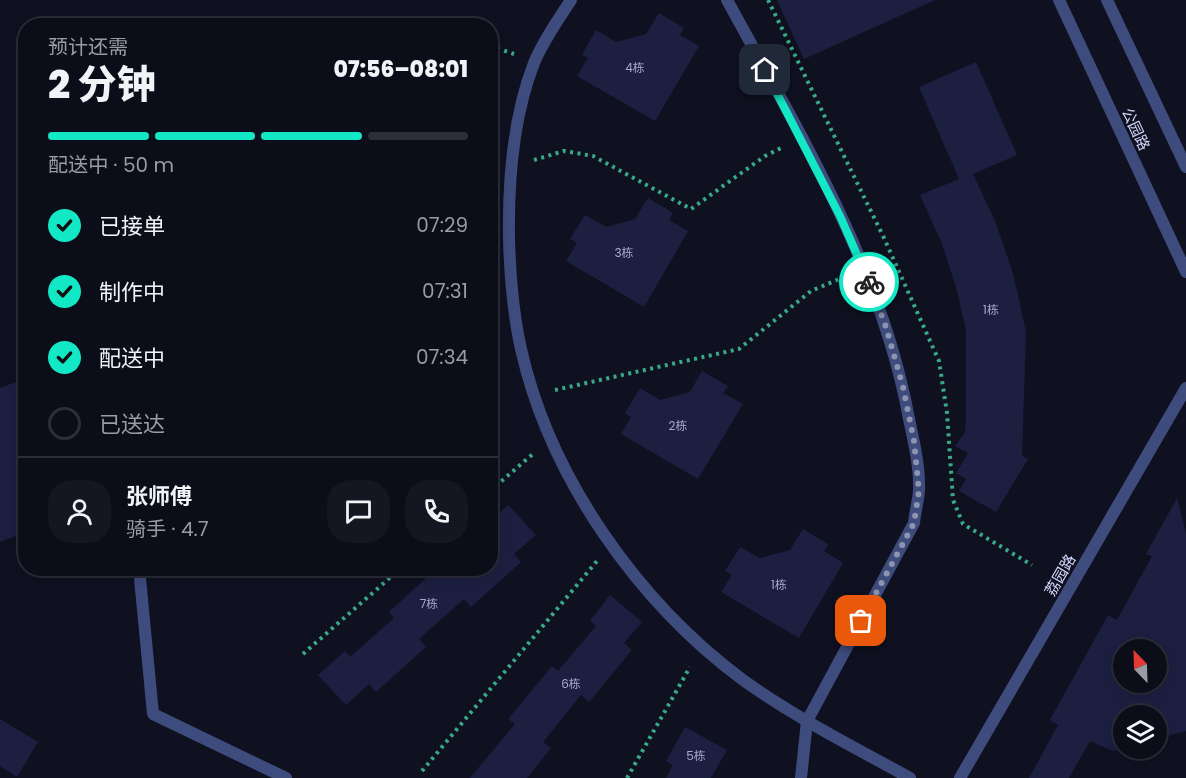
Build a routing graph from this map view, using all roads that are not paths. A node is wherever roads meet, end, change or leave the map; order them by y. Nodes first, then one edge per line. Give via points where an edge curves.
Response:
1 (571, 0) edge
2 (727, 0) edge
3 (1059, 0) edge
4 (1107, 0) edge
5 (1186, 167) edge
6 (1186, 272) edge
7 (1186, 388) edge
8 (140, 576) edge
9 (807, 721) junction
10 (286, 778) edge
11 (801, 778) edge
12 (910, 778) edge
13 (960, 778) edge

1 - 9 street via 535,62 511,166 512,301 533,394 576,490 637,578 670,615 741,678
2 - 9 street via 802,138 864,268 886,327 914,441 919,491 914,523
3 - 6 street, 公园路
4 - 5 street, 公园路
7 - 13 street, 荔园路
8 - 10 street via 153,714
9 - 11 street
9 - 12 street

